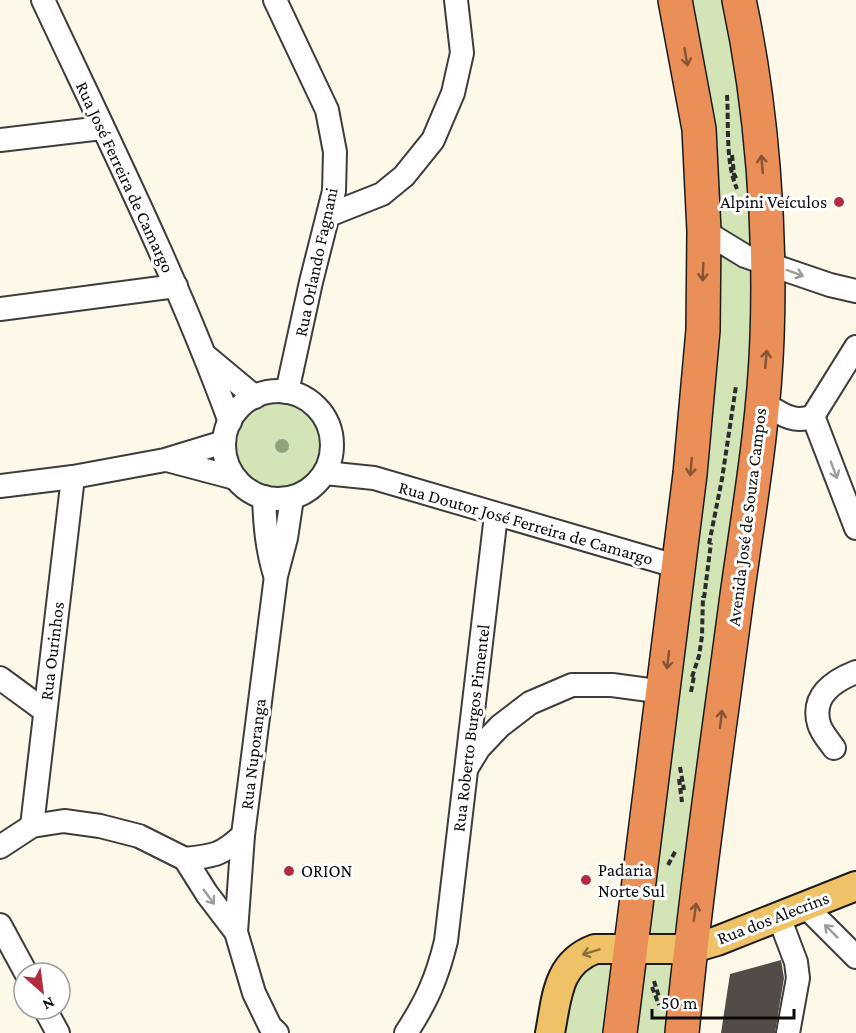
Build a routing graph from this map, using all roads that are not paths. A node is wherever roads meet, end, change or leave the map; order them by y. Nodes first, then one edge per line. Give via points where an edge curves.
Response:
1 (43, 0) edge
2 (275, 0) edge
3 (456, 0) edge
4 (675, 0) edge
5 (739, 0) edge
6 (102, 128) junction
7 (0, 140) edge
8 (329, 215) junction
9 (704, 231) junction
10 (768, 263) junction
11 (176, 286) junction
12 (856, 291) edge
13 (0, 309) edge
14 (856, 347) edge
15 (206, 356) junction
16 (287, 392) junction
17 (255, 396) junction
18 (762, 402) junction
19 (813, 416) junction
20 (227, 432) junction
21 (332, 451) junction
22 (165, 460) junction
23 (325, 473) junction
24 (73, 477) junction
25 (235, 478) junction
26 (374, 478) junction
27 (0, 486) edge
28 (264, 498) junction
29 (292, 498) junction
30 (496, 515) junction
31 (856, 528) edge
32 (679, 567) junction
33 (276, 576) junction
34 (856, 672) edge
35 (0, 678) edge
36 (664, 692) junction
37 (45, 711) junction
38 (834, 748) dead end
39 (466, 770) junction
40 (32, 826) junction
41 (243, 835) junction
42 (0, 847) edge
43 (185, 859) junction
44 (856, 886) edge
45 (806, 906) junction
46 (778, 916) junction
47 (0, 925) edge
48 (236, 932) junction
49 (690, 949) junction
50 (631, 950) junction
51 (856, 957) edge
52 (20, 961) edge
53 (277, 1033) edge
54 (406, 1033) edge
55 (550, 1033) edge
56 (620, 1033) edge
57 (682, 1033) edge
58 (788, 1033) edge

1 - 6 street, Rua José Ferreira de Camargo
2 - 8 street, Rua Orlando Fagnani via 327,110 335,152
3 - 8 street via 462,53 453,93 433,140 404,176 382,194
4 -> 9 highway via 699,129
10 -> 5 highway, Avenida José de Souza Campos via 758,120
6 - 7 street
6 - 11 street, Rua José Ferreira de Camargo
8 - 16 street, Rua Orlando Fagnani
9 - 10 street via 745,256
9 -> 32 highway via 703,330
10 -> 12 street
18 -> 10 highway, Avenida José de Souza Campos
11 - 13 street
11 - 15 street, Rua José Ferreira de Camargo
14 - 19 street
15 - 17 street, Rua José Ferreira de Camargo
15 - 20 street, Rua José Ferreira de Camargo
16 - 17 street
16 - 21 street via 316,406 326,419
17 - 20 street via 245,403
18 - 19 street via 793,418
49 -> 18 highway, Avenida José de Souza Campos
19 -> 31 street
20 - 22 street
20 - 25 street via 226,461
21 - 23 street
21 - 26 street, Rua Doutor José Ferreira de Camargo
22 - 24 street
22 - 25 street
23 - 26 street, Rua Doutor José Ferreira de Camargo
23 - 29 street via 316,484
24 - 27 street
24 - 37 street, Rua Ourinhos
25 - 28 street
26 - 30 street, Rua Doutor José Ferreira de Camargo
28 - 29 street
28 - 33 street, Rua Nuporanga via 268,553
29 - 33 street, Rua Nuporanga
30 - 32 street, Rua Doutor José Ferreira de Camargo
30 - 39 street, Rua Roberto Burgos Pimentel
32 -> 36 highway
33 - 41 street, Rua Nuporanga
34 - 38 street via 832,684 817,706 819,725
35 - 37 street
36 - 39 street via 573,685 530,703 500,726 479,748
36 - 50 highway
37 - 40 street, Rua Ourinhos
39 - 54 street, Rua Roberto Burgos Pimentel via 446,941 438,975
40 - 42 street
40 - 43 street via 64,821 100,826 139,836
41 - 43 street via 228,849 210,857
41 - 48 street, Rua Nuporanga
43 -> 48 street
44 - 45 main road, Rua dos Alecrins
45 - 46 main road, Rua dos Alecrins
51 -> 45 street
46 - 49 main road, Rua dos Alecrins
46 - 58 street via 793,951 798,978
47 - 52 street
48 - 53 street via 254,993
49 - 50 main road, Rua dos Alecrins
49 - 57 highway, Avenida José de Souza Campos
50 -> 55 main road, Rua dos Alecrins via 596,949 582,954 569,966 559,985
50 - 56 highway

